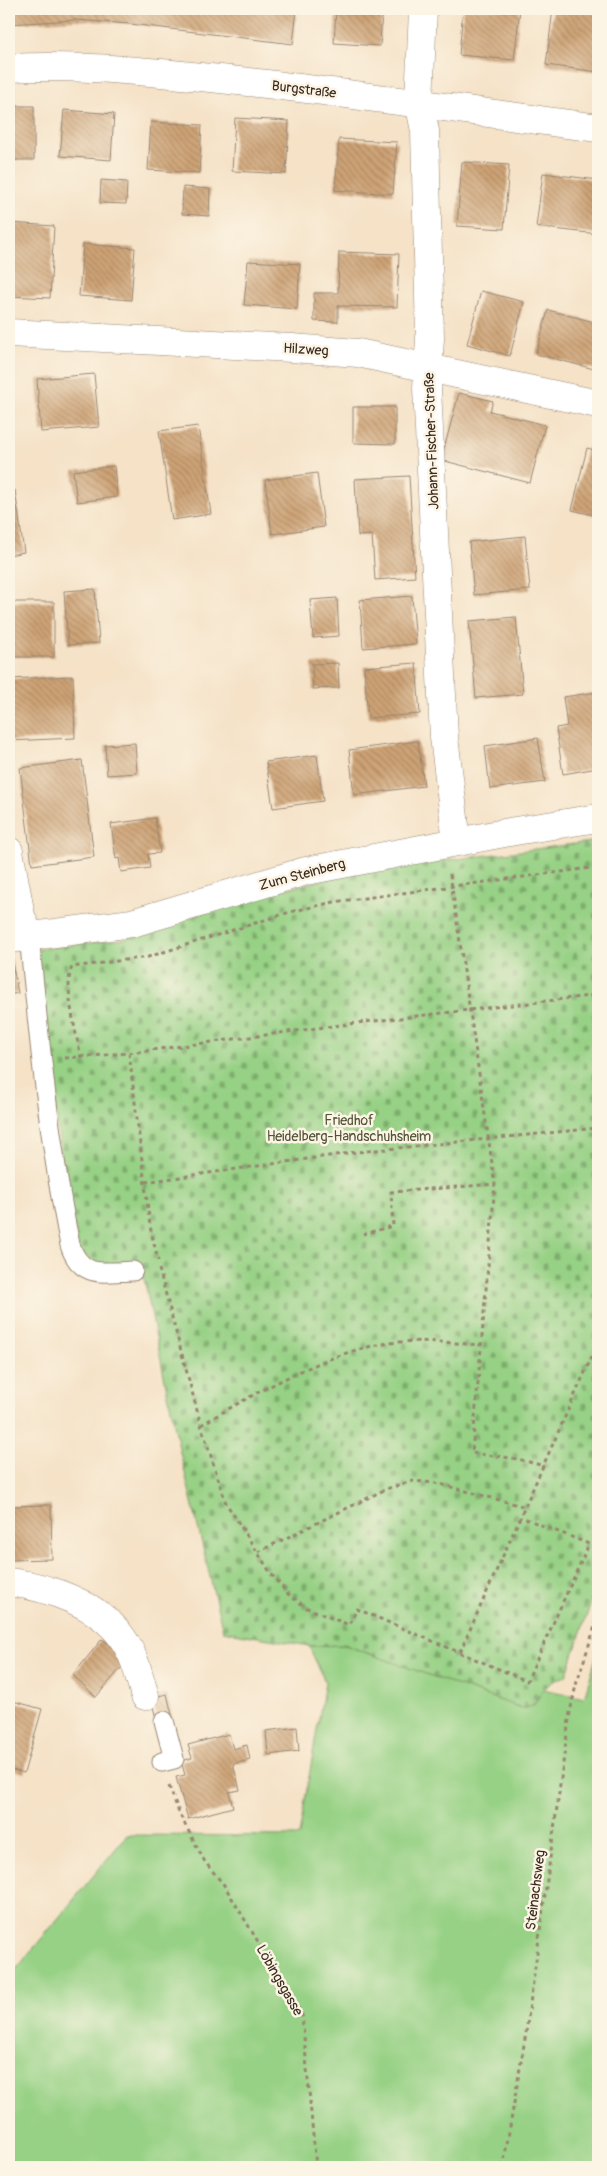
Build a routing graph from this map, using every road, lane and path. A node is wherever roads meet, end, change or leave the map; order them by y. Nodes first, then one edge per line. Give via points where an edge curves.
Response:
1 (422, 9) edge
2 (9, 68) edge
3 (419, 102) junction
4 (598, 128) edge
5 (9, 333) edge
6 (428, 368) junction
7 (598, 404) edge
8 (598, 818) edge
9 (450, 844) junction
10 (9, 851) edge
11 (598, 866) edge
12 (451, 884) junction
13 (19, 937) edge
14 (598, 995) edge
15 (470, 1010) junction
16 (129, 1053) junction
17 (81, 1058) junction
18 (41, 1061) junction
19 (598, 1128) edge
20 (490, 1140) junction
21 (145, 1182) junction
22 (495, 1184) junction
23 (363, 1234) dead end
24 (133, 1271) dead end
25 (598, 1343) edge
26 (481, 1345) junction
27 (201, 1426) junction
28 (544, 1466) junction
29 (526, 1508) junction
30 (521, 1517) junction
31 (258, 1552) junction
32 (9, 1582) edge
33 (598, 1617) edge
34 (460, 1652) junction
35 (147, 1690) dead end
36 (164, 1721) dead end
37 (162, 1762) dead end
38 (180, 1815) dead end
39 (316, 2167) edge
40 (503, 2167) edge

1 - 3 street, Johann-Fischer-Straße
2 - 3 street, Burgstraße via 90,67 156,71
3 - 4 street, Burgstraße
3 - 6 street, Johann-Fischer-Straße via 425,130
5 - 6 street, Hilzweg via 326,350
6 - 7 street, Hilzweg
6 - 9 street, Johann-Fischer-Straße
8 - 9 street, Zum Steinberg
9 - 12 path
9 - 13 street, Zum Steinberg via 306,870 132,922
10 - 13 street via 21,916
11 - 12 path
12 - 15 path
12 - 17 path via 334,902 290,912 148,957 72,967 69,988
13 - 18 lane
14 - 15 path
15 - 16 path
15 - 20 path
16 - 17 path
16 - 21 path
17 - 18 path
18 - 24 lane via 55,1169 74,1256 79,1264 93,1271
19 - 20 path
20 - 21 path via 357,1152
20 - 22 path
21 - 27 path via 154,1245
22 - 23 path via 391,1192 393,1226
22 - 26 path
25 - 28 path
26 - 27 path via 392,1342 368,1347 295,1375
26 - 28 path via 472,1453
27 - 31 path via 226,1503
28 - 29 path
29 - 30 path
29 - 31 path via 436,1483 412,1481 386,1489
30 - 34 path
30 - 34 path via 589,1544 527,1681
31 - 34 path via 285,1591 307,1608 349,1626 357,1609
32 - 35 street via 68,1599 107,1620 130,1651
33 - 40 path, Steinachsweg via 570,1712 526,2033
36 - 37 lane via 174,1759
38 - 39 path, Löbingsgasse via 205,1862 224,1885 302,2015

